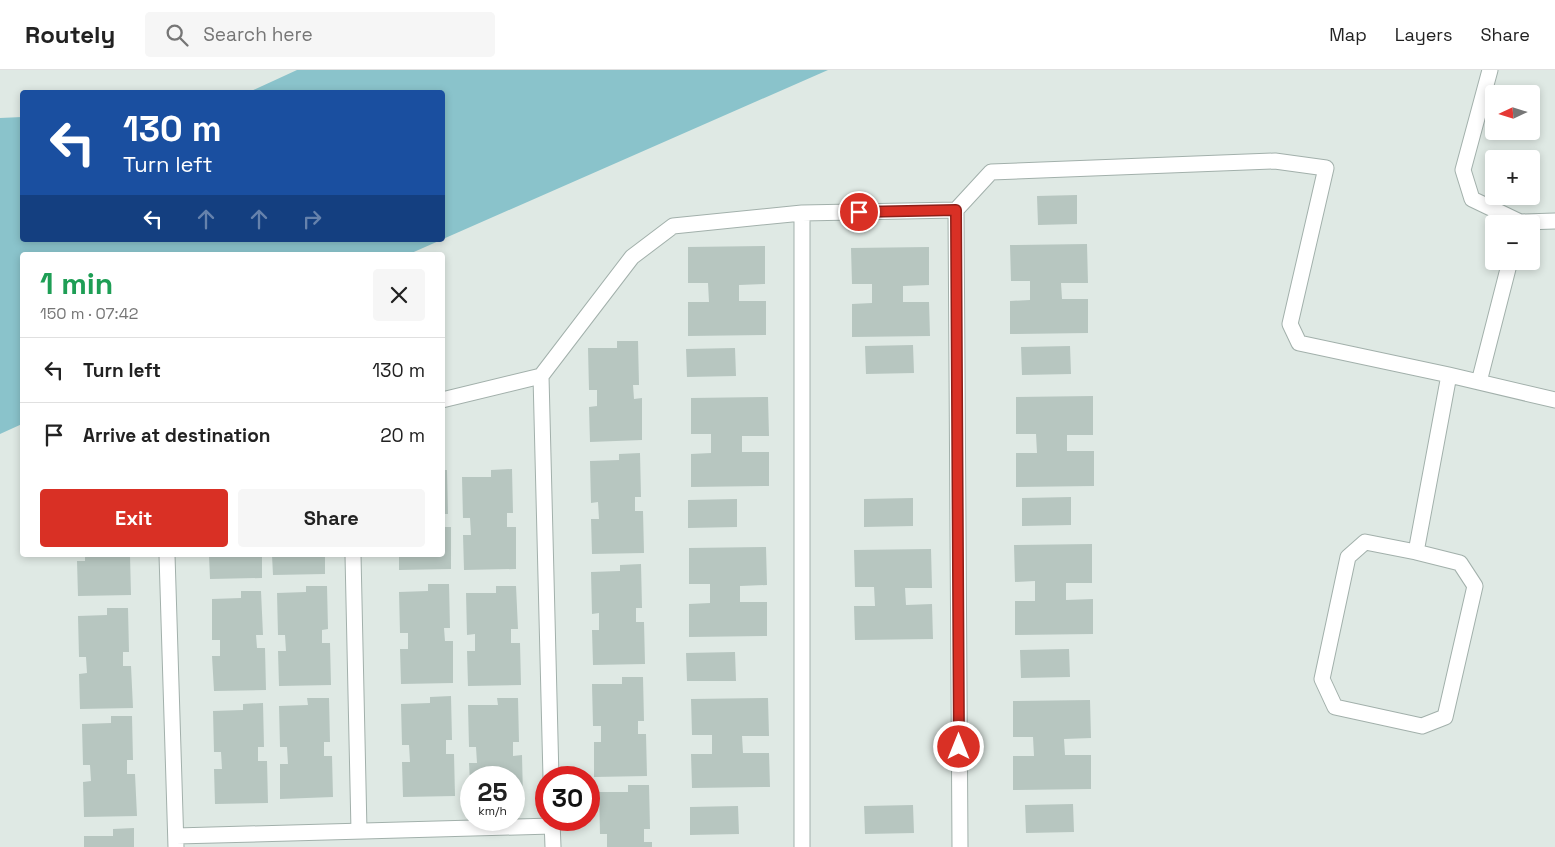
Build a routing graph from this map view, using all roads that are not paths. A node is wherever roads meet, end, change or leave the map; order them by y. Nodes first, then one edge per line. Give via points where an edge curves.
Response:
1 (1490, 70) edge
2 (956, 210) junction
3 (802, 213) junction
4 (1503, 215) edge
5 (1555, 221) edge
6 (1540, 222) edge
7 (1508, 270) edge
8 (1449, 375) junction
9 (541, 376) junction
10 (1479, 382) junction
11 (445, 399) edge
12 (1555, 400) edge
13 (1416, 552) junction
14 (167, 557) edge
15 (353, 557) edge
16 (551, 766) edge
17 (535, 824) edge
18 (552, 831) edge
19 (359, 832) junction
20 (176, 842) edge
21 (553, 847) edge
22 (802, 847) edge
23 (960, 847) edge

1 - 4 street via 1463,170 1472,200
2 - 3 street
2 - 8 street via 991,172 1275,161 1326,168 1290,324 1299,344
2 - 23 street
3 - 9 street via 673,226 632,257
3 - 22 street
5 - 6 street
7 - 10 street
8 - 10 street
8 - 13 street
9 - 11 street
9 - 16 street
10 - 12 street
13 - 13 street via 1365,542 1348,557 1322,679 1335,707 1422,726 1445,717 1475,586 1460,563
14 - 20 street
15 - 19 street
17 - 19 street
18 - 21 street
19 - 20 street

